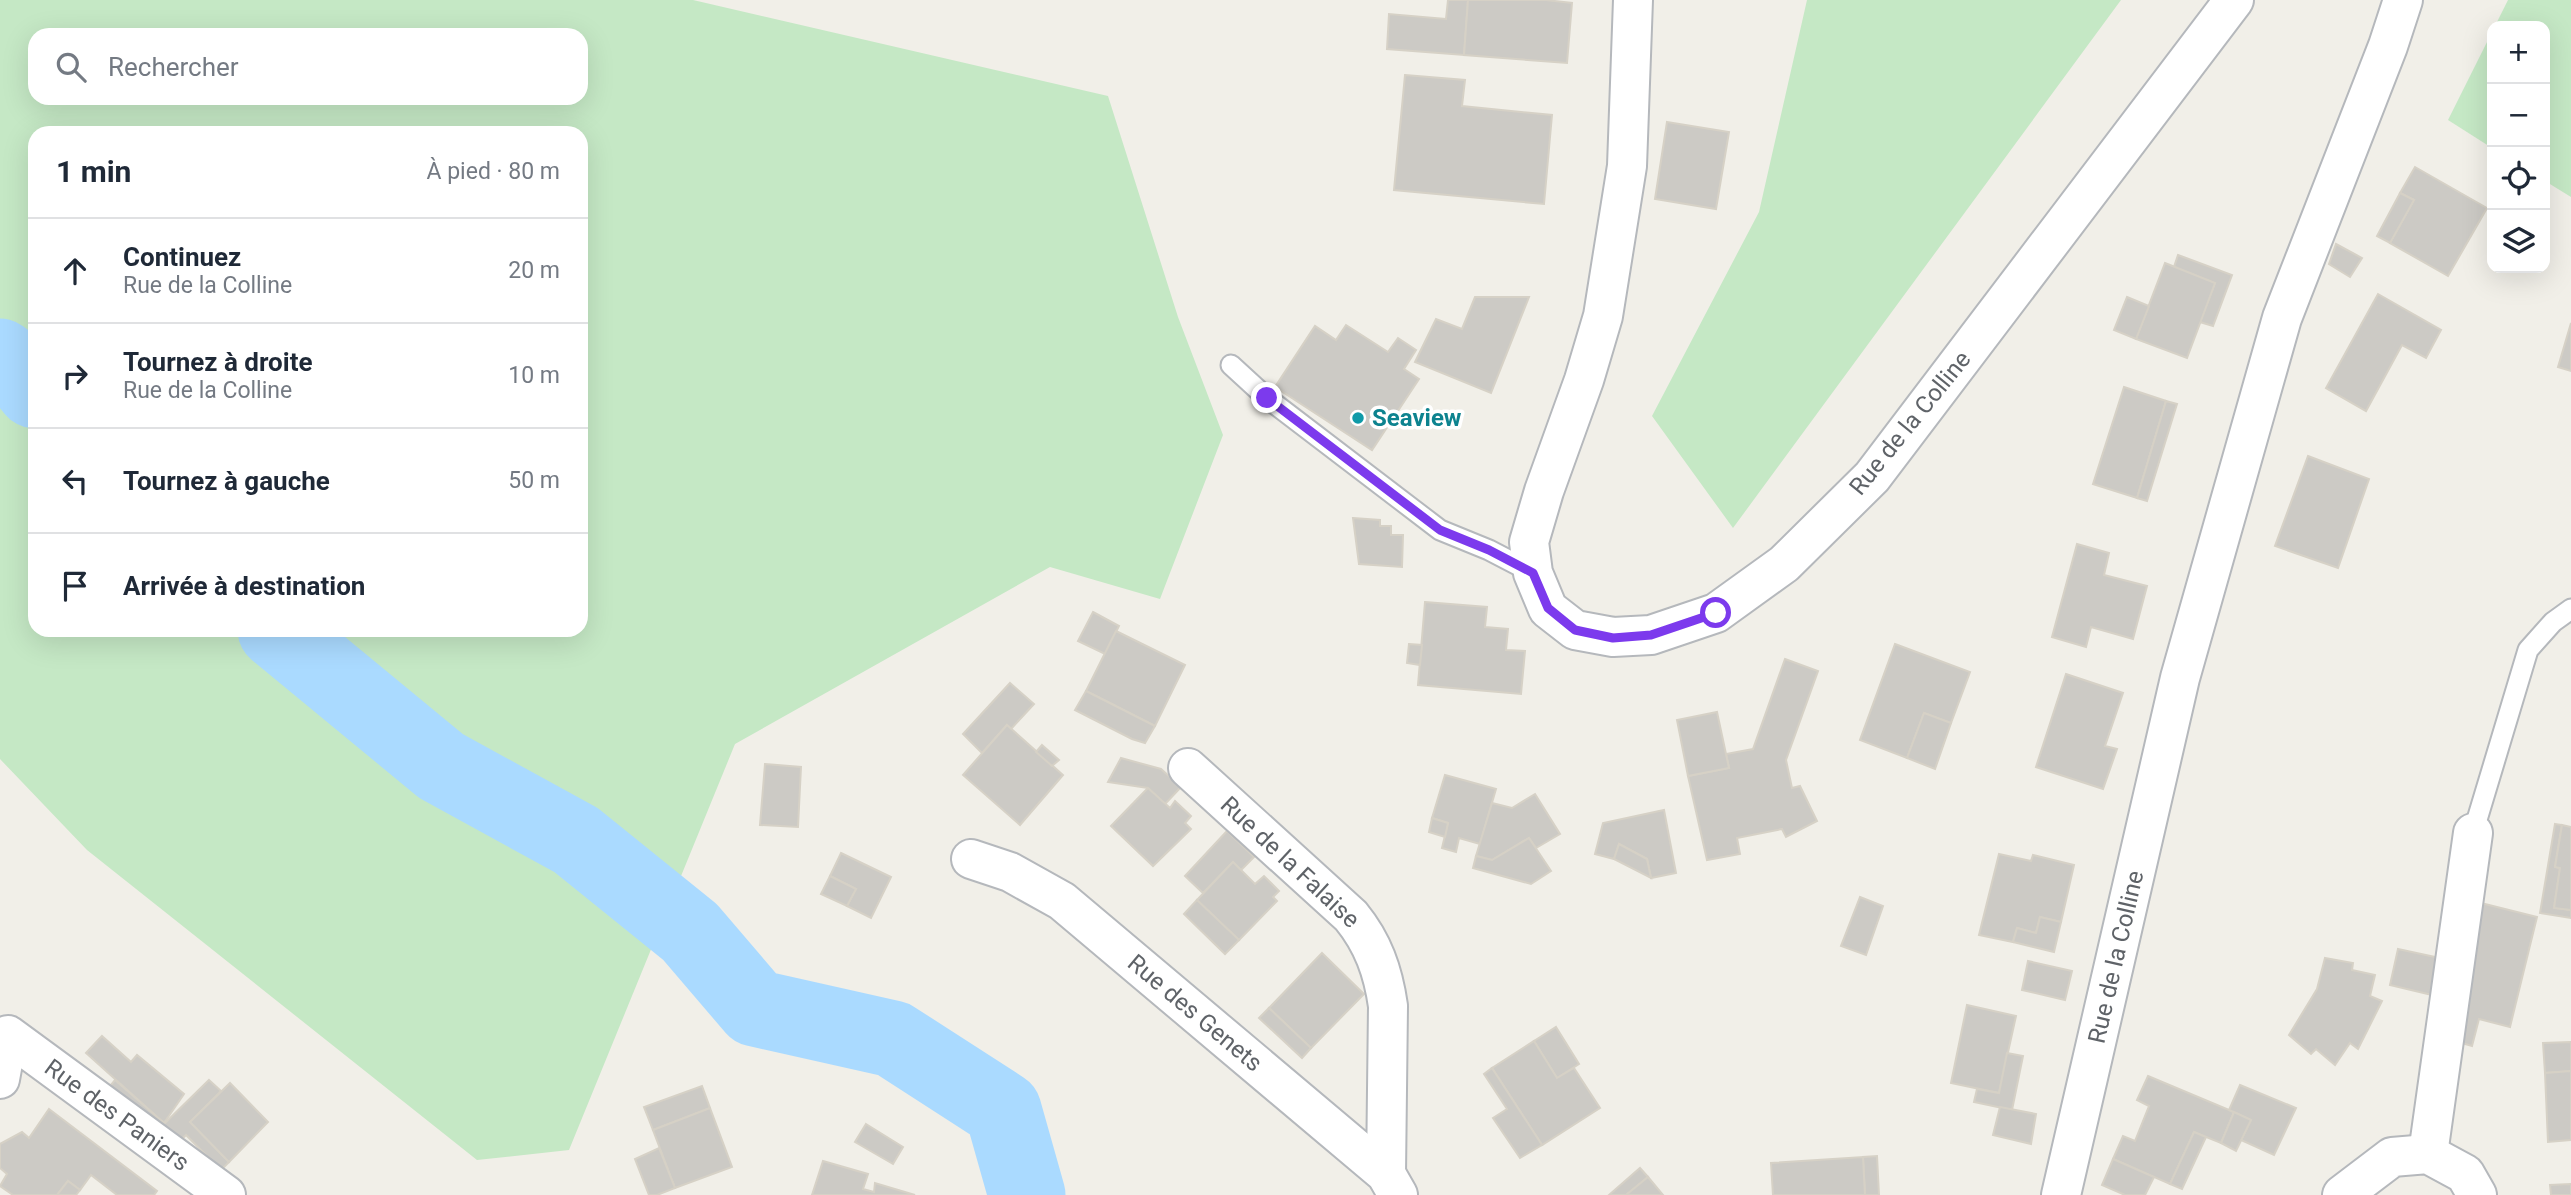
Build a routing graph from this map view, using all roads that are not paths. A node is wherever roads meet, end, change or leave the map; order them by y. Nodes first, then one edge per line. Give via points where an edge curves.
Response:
1 (1633, 0) edge
2 (2234, 0) edge
3 (2403, 0) edge
4 (1231, 365) dead end
5 (1533, 573) junction
6 (2571, 608) edge
7 (1188, 768) dead end
8 (2473, 833) joint
9 (971, 859) dead end
10 (0, 1079) edge
11 (2428, 1154) junction
12 (1392, 1185) edge
13 (226, 1195) edge
14 (2061, 1195) edge
15 (2342, 1195) edge
16 (2477, 1195) edge

1 - 5 street, Rue de la Colline via 1627,166 1603,316 1529,542
2 - 5 street, Rue de la Colline via 1872,477 1784,564 1716,613 1651,635 1613,638 1575,630 1548,608
3 - 14 street, Rue de la Colline via 2282,318 2180,678
4 - 5 lane via 1267,398 1440,530
6 - 8 lane via 2528,650
7 - 12 street, Rue de la Falaise via 1351,916 1371,945 1388,1006
8 - 11 street
9 - 12 street, Rue des Genets via 1010,872 1062,901
10 - 13 street, Rue des Paniers via 8,1035
11 - 15 street via 2392,1157
11 - 16 street via 2465,1174

